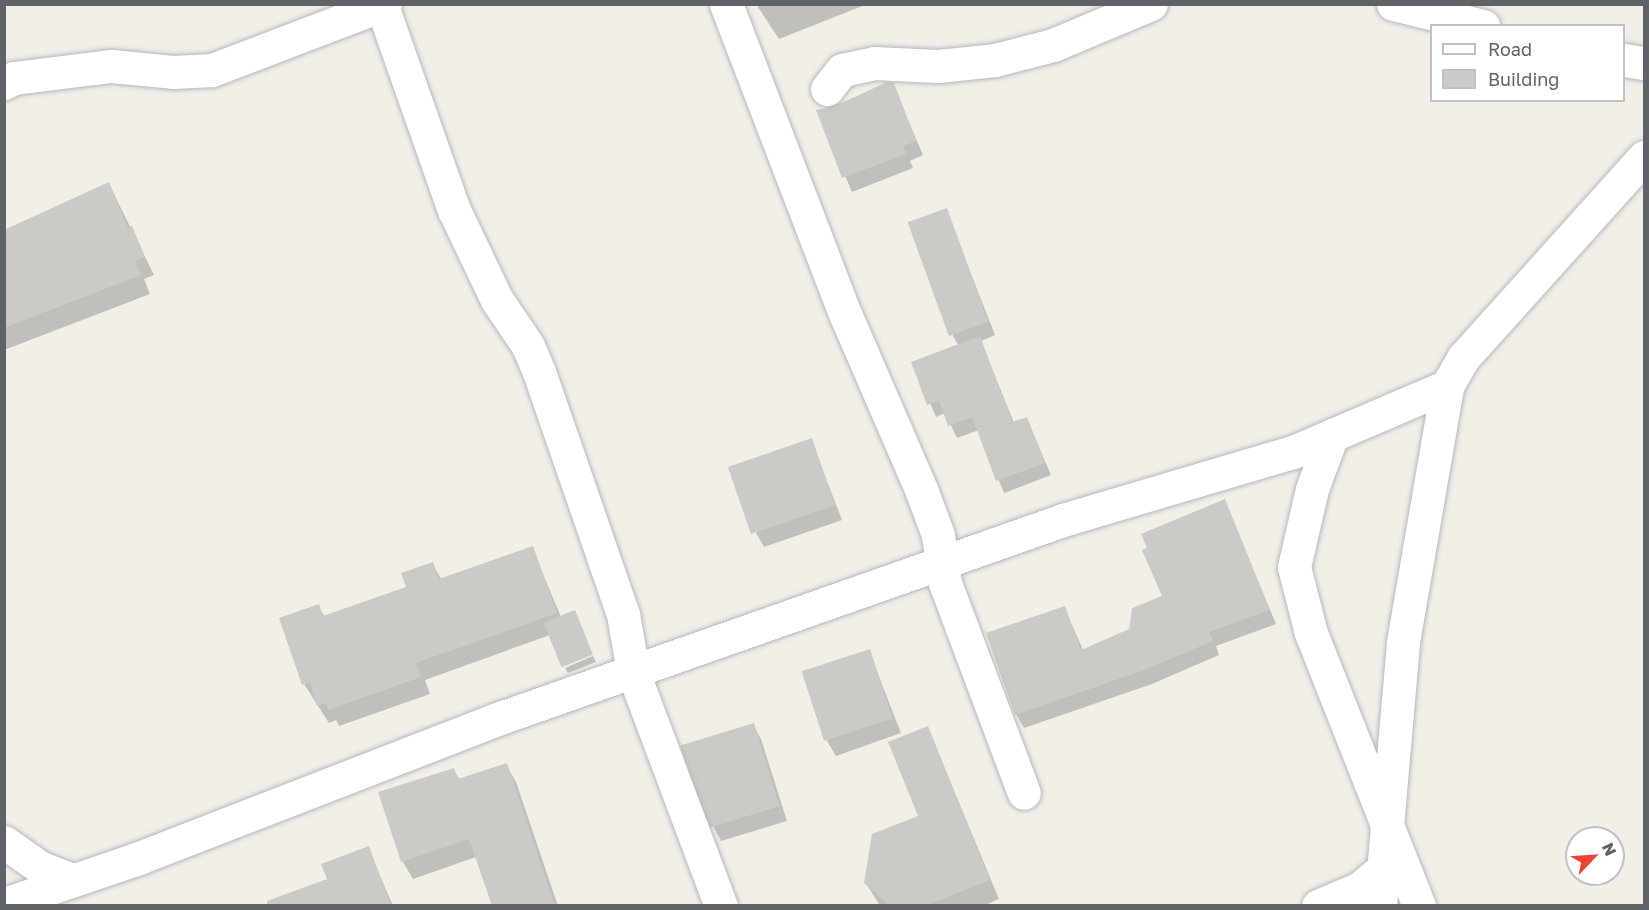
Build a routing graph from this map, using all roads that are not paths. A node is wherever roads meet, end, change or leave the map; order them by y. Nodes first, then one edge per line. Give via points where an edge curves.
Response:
1 (726, 4) edge
2 (1151, 4) edge
3 (1393, 4) edge
4 (383, 5) edge
5 (1475, 24) edge
6 (1625, 60) edge
7 (1644, 63) edge
8 (4, 83) edge
9 (828, 89) dead end
10 (1644, 157) edge
11 (1447, 386) junction
12 (1332, 435) junction
13 (941, 563) junction
14 (633, 672) junction
15 (1024, 793) dead end
16 (1387, 823) junction
17 (4, 842) edge
18 (1383, 869) junction
19 (74, 880) junction
20 (4, 904) edge
21 (721, 906) edge
22 (1318, 906) edge
23 (1380, 906) edge
24 (1419, 906) edge

1 - 13 street via 846,316 922,492 938,535
2 - 9 street via 1053,45 995,60 938,66 874,63 842,70
3 - 5 street
4 - 8 street via 212,70 173,72 111,66 14,78
4 - 14 street via 454,210 497,300 528,345 555,416 623,614
6 - 7 street
10 - 11 street via 1464,357
11 - 12 street
11 - 16 street via 1403,642
12 - 13 street via 1293,452 1063,520
12 - 16 street via 1312,489 1294,567 1311,633
13 - 14 street
13 - 15 street via 976,673
14 - 19 street via 427,745
14 - 21 street
16 - 18 street
16 - 24 street
17 - 19 street via 41,868
18 - 22 street via 1360,888
18 - 23 street
19 - 20 street

